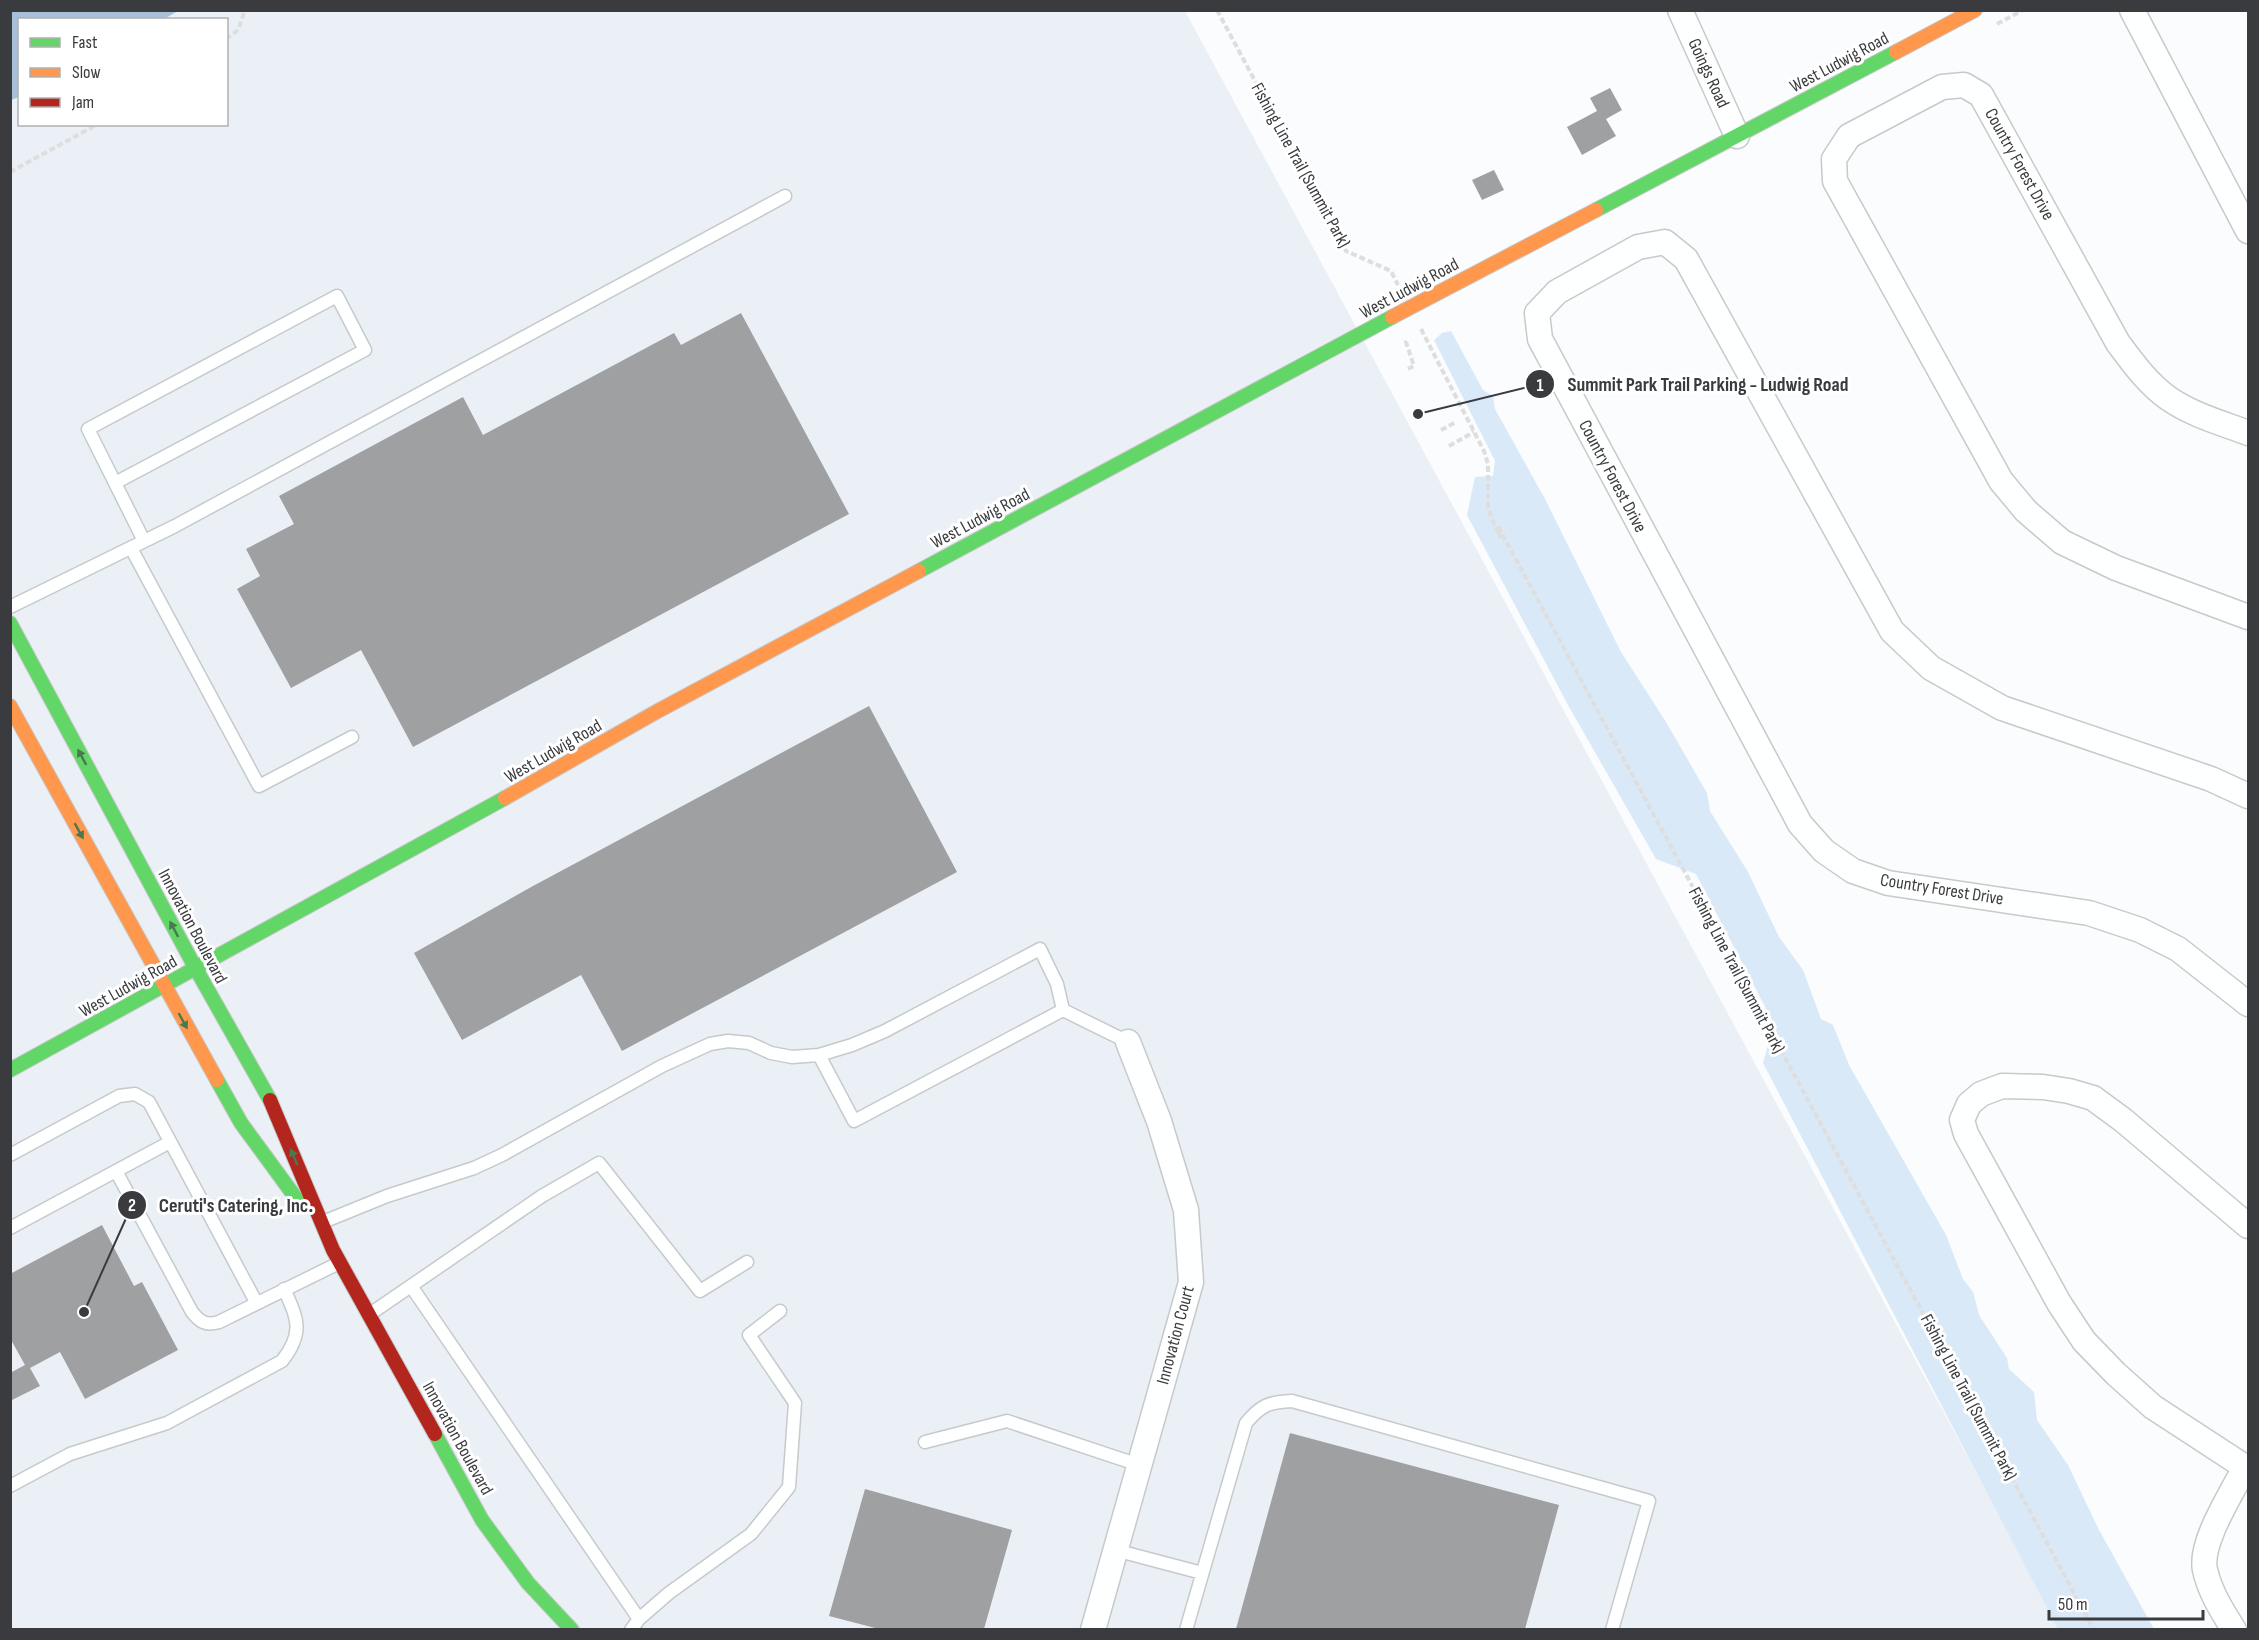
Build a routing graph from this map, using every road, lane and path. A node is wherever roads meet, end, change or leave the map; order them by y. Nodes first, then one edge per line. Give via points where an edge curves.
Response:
1 (245, 10) edge
2 (1217, 10) edge
3 (1680, 10) edge
4 (1975, 10) edge
5 (2132, 10) edge
6 (228, 38) edge
7 (94, 126) edge
8 (1737, 136) junction
9 (10, 172) edge
10 (785, 196) dead end
11 (2248, 231) edge
12 (1400, 289) dead end
13 (1419, 326) dead end
14 (1423, 333) junction
15 (1408, 369) dead end
16 (1456, 422) dead end
17 (1441, 430) dead end
18 (1474, 432) junction
19 (2248, 433) edge
20 (1449, 446) dead end
21 (115, 483) junction
22 (144, 541) junction
23 (131, 548) junction
24 (10, 607) edge
25 (2248, 617) edge
26 (10, 623) edge
27 (10, 706) edge
28 (352, 737) dead end
29 (2248, 796) edge
30 (196, 969) junction
31 (164, 987) junction
32 (2248, 1004) edge
33 (1063, 1010) junction
34 (1128, 1042) joint
35 (819, 1055) junction
36 (10, 1071) edge
37 (170, 1142) junction
38 (10, 1155) edge
39 (116, 1172) junction
40 (322, 1223) junction
41 (2248, 1226) edge
42 (10, 1228) edge
43 (333, 1250) junction
44 (747, 1262) dead end
45 (340, 1263) junction
46 (411, 1286) junction
47 (284, 1289) junction
48 (256, 1302) junction
49 (780, 1311) dead end
50 (369, 1314) junction
51 (925, 1442) dead end
52 (1139, 1465) junction
53 (2247, 1468) edge
54 (10, 1486) edge
55 (1115, 1550) junction
56 (1202, 1573) junction
57 (635, 1624) edge
58 (572, 1629) edge
59 (1093, 1629) edge
60 (1186, 1629) edge
61 (1612, 1629) edge
62 (2094, 1629) edge
63 (2234, 1629) edge

1 - 6 path via 238,30
2 - 12 path, Fishing Line Trail (Summit Park) via 1346,251 1391,271
3 - 8 street, Goings Road
4 - 8 main road, West Ludwig Road
5 - 11 street
7 - 9 path
8 - 30 main road, West Ludwig Road via 656,712
10 - 22 lane
13 - 14 path, Fishing Line Trail (Summit Park)
14 - 15 path via 1406,342 1414,366
14 - 18 path, Fishing Line Trail (Summit Park)
16 - 17 path
18 - 20 path
18 - 62 path, Fishing Line Trail (Summit Park) via 1488,464 1488,509 1500,537 1498,528
19 - 25 street, Country Forest Drive via 2187,409 2142,374 2118,343 1981,95 1964,86 1942,87 1849,136 1834,159 1835,180 2001,481 2019,504 2062,542 2116,568
21 - 21 lane via 88,429 337,296 365,350
21 - 22 lane
22 - 23 lane
23 - 24 lane
23 - 28 lane via 259,786
30 -> 26 main road, Innovation Boulevard
27 -> 31 main road, Innovation Boulevard
29 - 32 street, Country Forest Drive via 2211,779 2002,708 1931,668 1892,631 1686,259 1665,242 1638,247 1557,291 1537,313 1540,339 1800,825 1824,851 1853,871 1888,883 2089,913 2140,930 2178,949
30 - 31 main road, West Ludwig Road
40 -> 30 main road, Innovation Boulevard via 273,1106
31 - 36 main road, West Ludwig Road
31 -> 43 main road, Innovation Boulevard via 241,1123
33 - 34 lane
33 - 35 lane via 1057,984 1040,949 885,1031
33 - 35 lane via 854,1121
34 - 52 street, Innovation Court via 1159,1122 1186,1210 1191,1282
35 - 40 lane via 792,1057 750,1043 710,1044 474,1168 387,1196
37 - 38 lane via 149,1102 135,1094 118,1096
37 - 39 lane
37 - 48 lane
39 - 42 lane
39 - 48 lane via 199,1321 209,1325 219,1322
40 - 43 main road, Innovation Boulevard
41 - 53 street via 2093,1098 2043,1087 2002,1086 1981,1094 1969,1104 1962,1120 1966,1134 2084,1341 2153,1407
43 - 45 main road, Innovation Boulevard
44 - 46 lane via 700,1291 599,1163 543,1196
45 - 47 lane
45 - 50 main road, Innovation Boulevard
46 - 50 lane
46 - 57 lane
47 - 48 lane
47 - 54 lane via 298,1330 293,1347 282,1361 167,1424 70,1454
49 - 57 lane via 749,1335 795,1403 789,1487 751,1534 669,1593
50 - 58 main road, Innovation Boulevard via 482,1520 528,1583
51 - 52 lane via 1007,1421
52 - 55 street, Innovation Court
53 - 63 street via 2205,1545 2210,1584
55 - 56 lane
55 - 59 street, Innovation Court
56 - 60 lane
56 - 61 lane via 1246,1423 1258,1409 1274,1402 1292,1401 1649,1501

